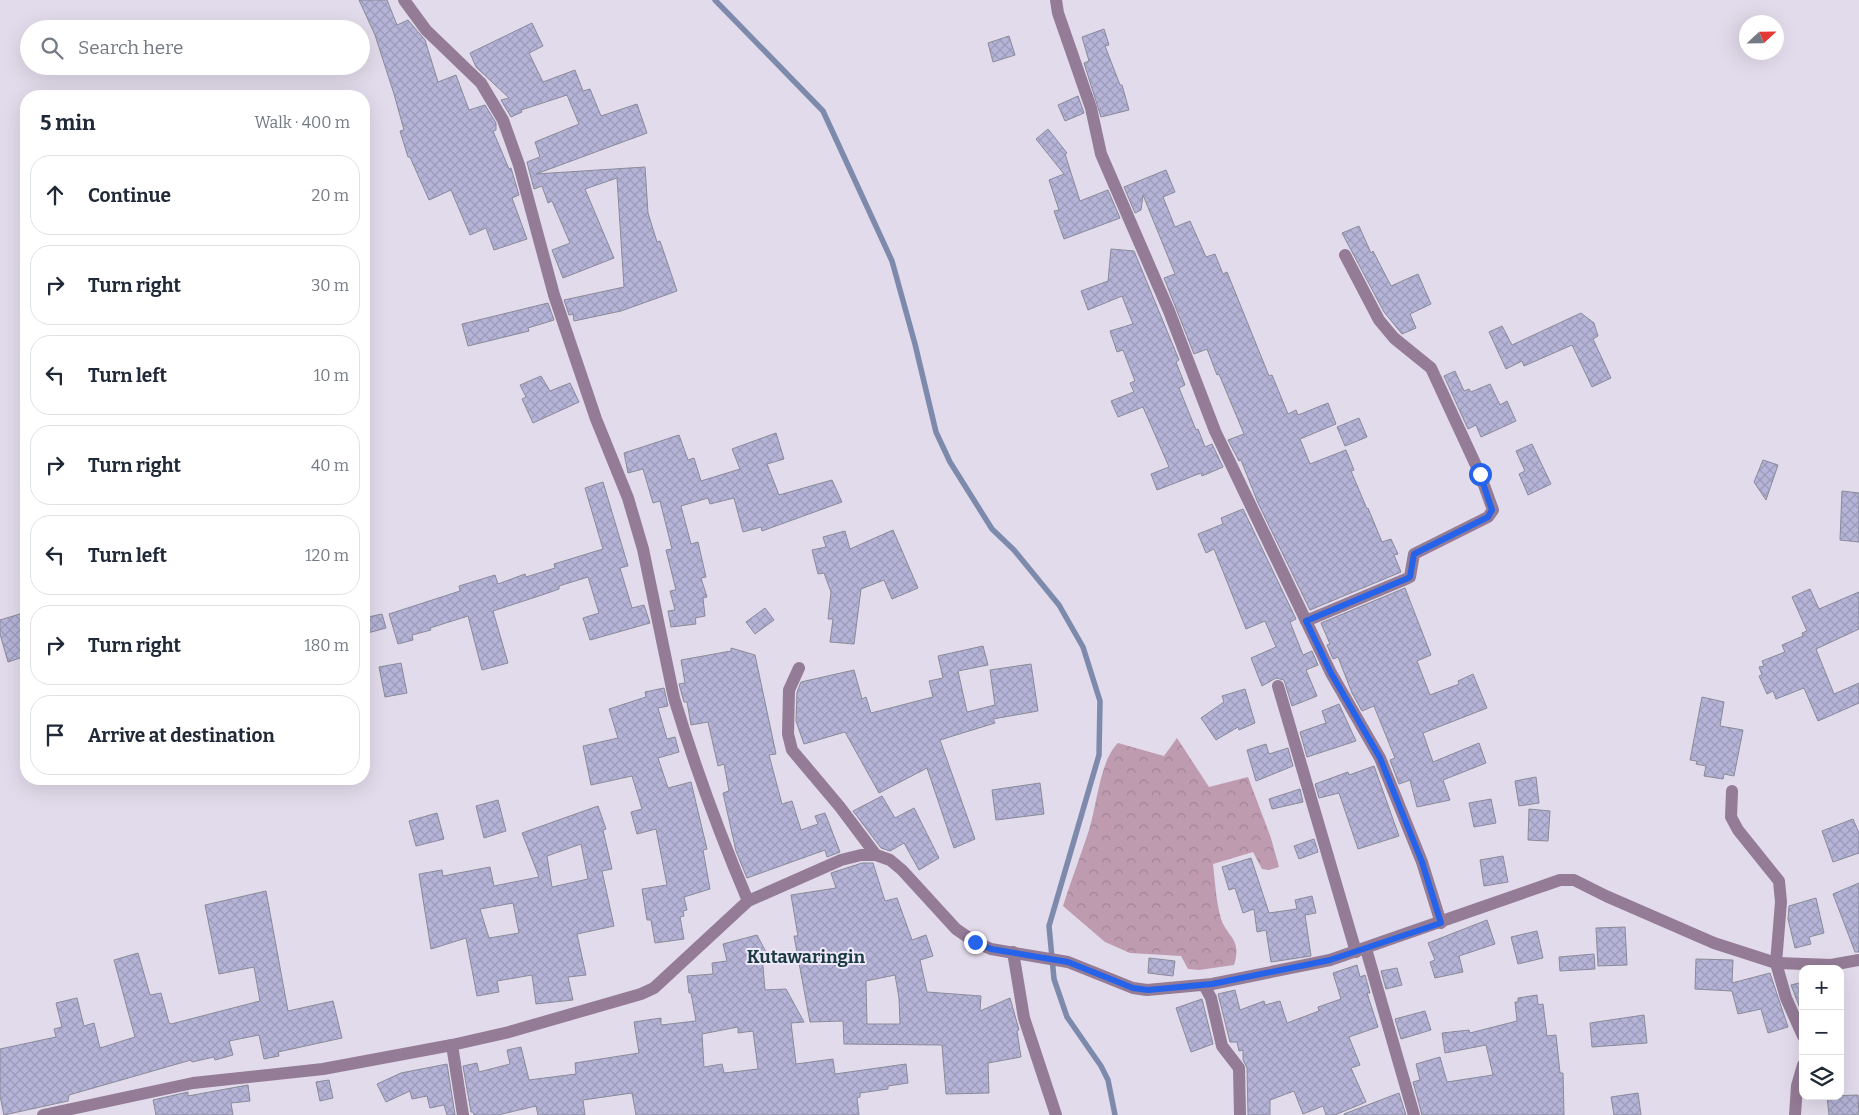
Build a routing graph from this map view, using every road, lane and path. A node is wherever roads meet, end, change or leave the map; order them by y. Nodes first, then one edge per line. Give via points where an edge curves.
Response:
1 (404, 0) edge
2 (1056, 0) edge
3 (1345, 255) dead end
4 (1306, 621) junction
5 (799, 668) dead end
6 (1278, 686) dead end
7 (1732, 791) dead end
8 (876, 855) junction
9 (748, 900) junction
10 (1441, 923) junction
11 (1361, 951) junction
12 (1017, 953) junction
13 (1859, 960) edge
14 (1776, 963) junction
15 (1204, 985) junction
16 (1799, 1027) edge
17 (452, 1045) junction
18 (1799, 1079) edge
19 (43, 1115) edge
20 (463, 1115) edge
21 (1056, 1115) edge
22 (1240, 1115) edge
23 (1414, 1115) edge
24 (1795, 1115) edge

1 - 9 street via 426,30 481,83 503,120 520,165 554,295 644,548 651,594 679,714
2 - 4 street via 1104,160 1169,311 1215,431
3 - 4 street via 1379,320 1394,338 1431,368 1480,474 1492,510 1488,517 1414,554 1410,577
4 - 10 street via 1331,673 1380,758 1422,862
5 - 8 street via 789,690 788,734 792,750
6 - 11 street
7 - 14 street via 1731,817 1778,881 1781,890
8 - 9 street via 841,860
8 - 12 street via 890,860 902,870 956,929 991,949
9 - 17 street via 654,988 509,1032
10 - 11 street
10 - 14 street via 1560,880 1574,880 1714,943
11 - 15 street
11 - 23 street
12 - 15 street via 1068,962 1133,988 1148,990
12 - 21 street via 1024,1018
13 - 14 street via 1831,965
14 - 16 street
15 - 22 street via 1211,998 1222,1046 1239,1068
17 - 19 street via 323,1069 193,1083
17 - 20 street
18 - 24 street

